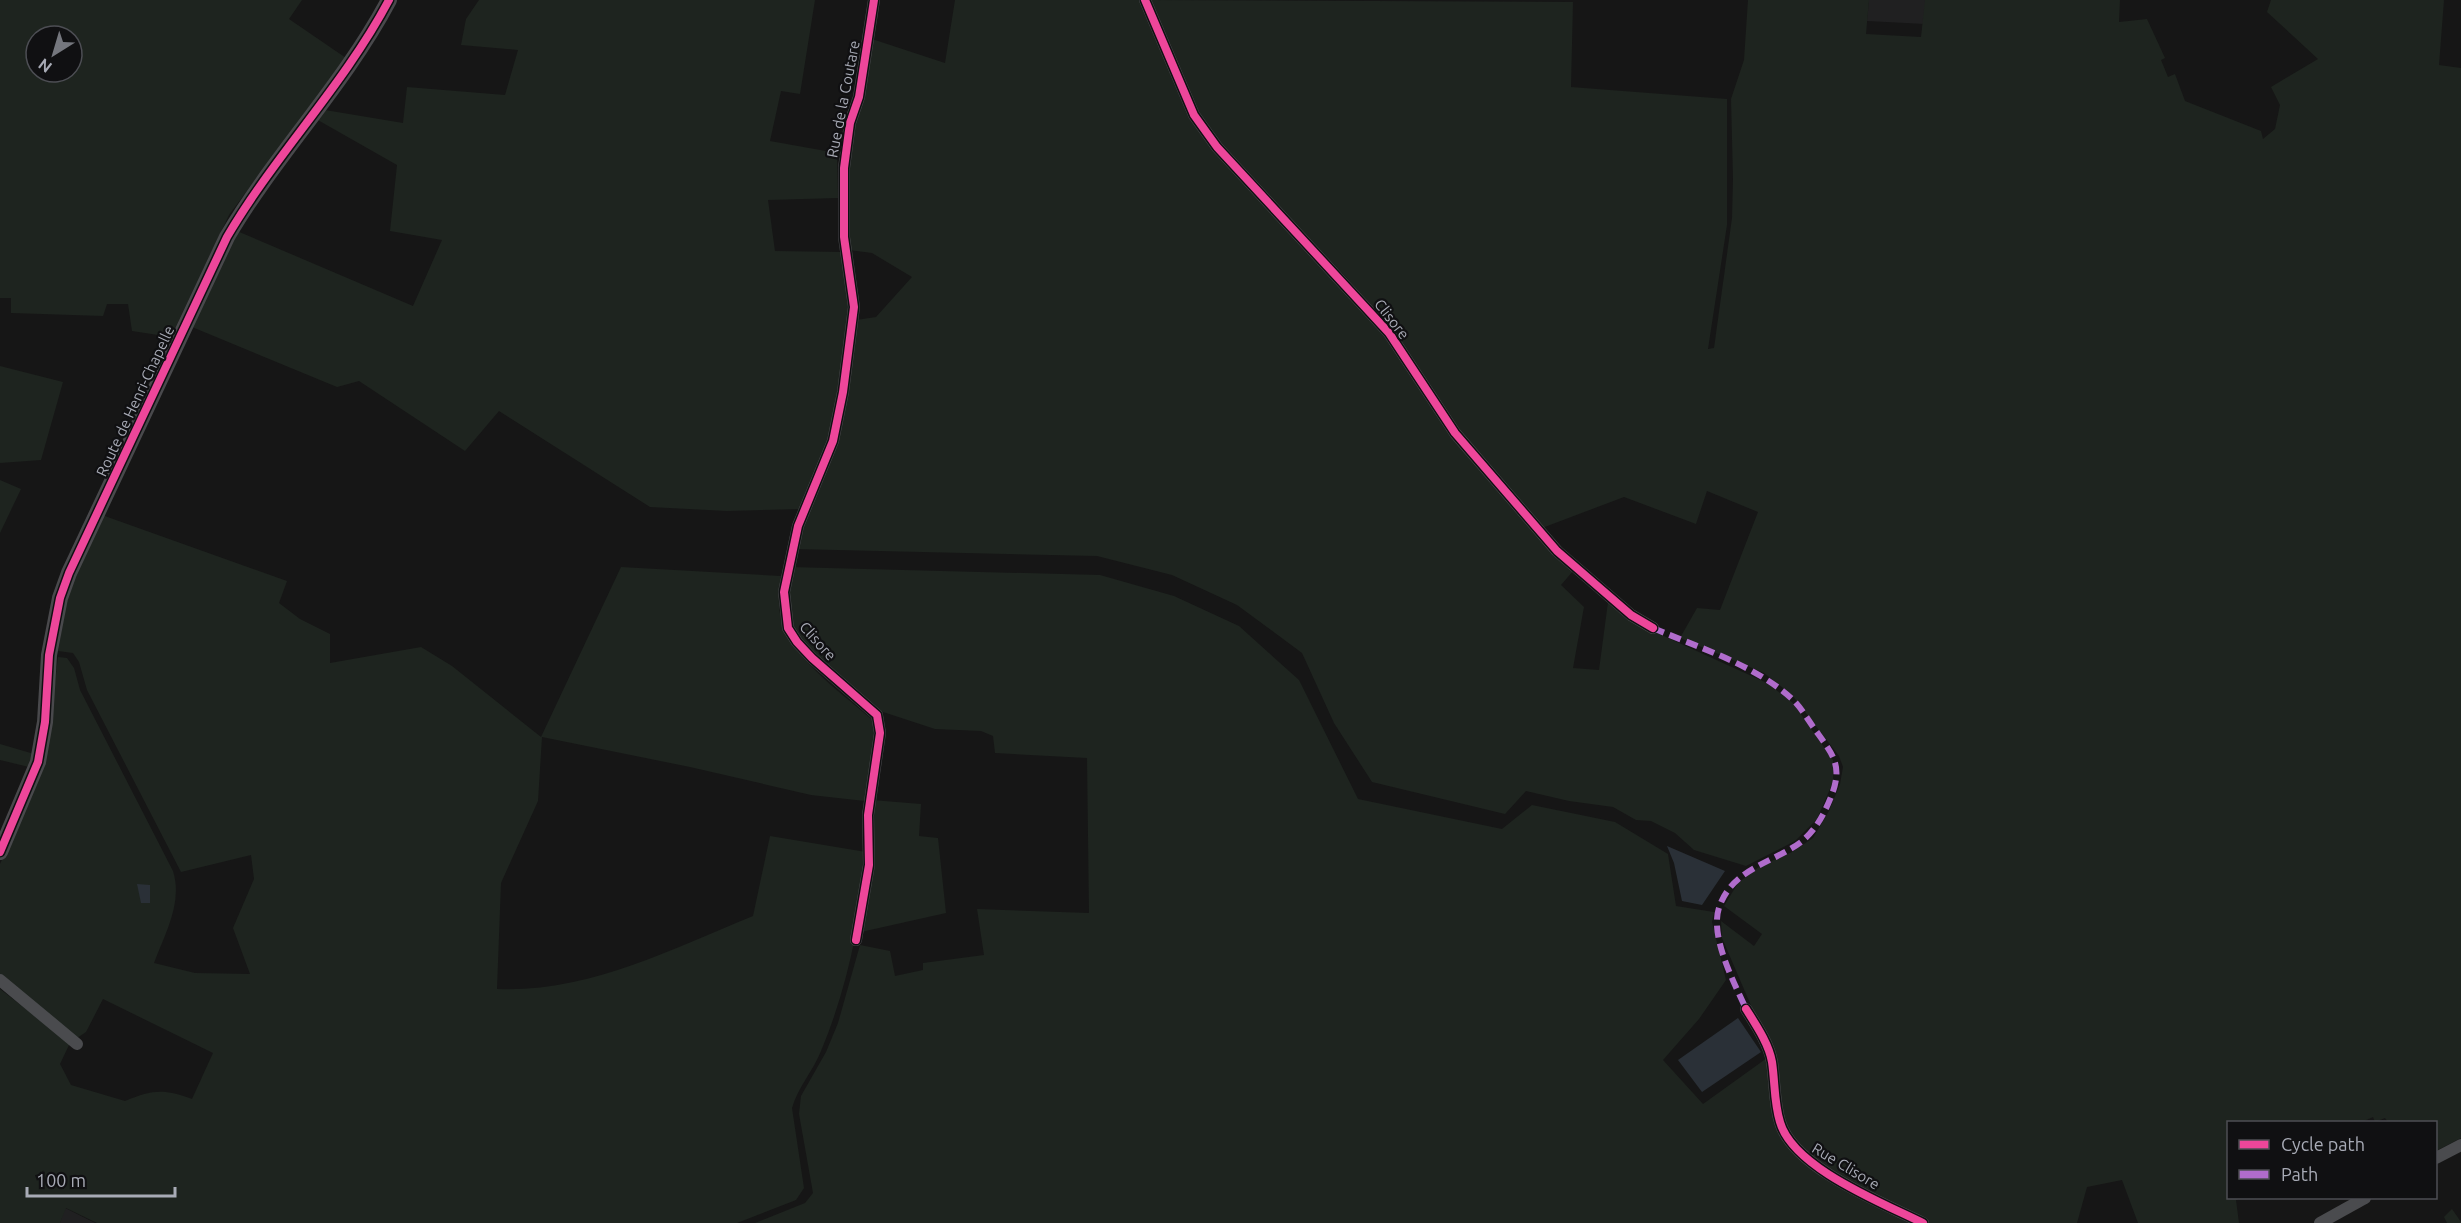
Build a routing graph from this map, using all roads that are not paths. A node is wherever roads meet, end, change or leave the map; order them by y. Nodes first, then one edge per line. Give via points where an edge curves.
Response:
1 (389, 0) edge
2 (874, 0) edge
3 (1145, 0) edge
4 (849, 346) joint
5 (1653, 628) dead end
6 (0, 852) edge
7 (856, 940) dead end
8 (0, 980) edge
9 (1746, 1009) dead end
10 (77, 1044) dead end
11 (2461, 1145) edge
12 (2437, 1157) edge
13 (2362, 1199) edge
14 (1923, 1223) edge
15 (2320, 1223) edge

1 - 6 street, Route de Henri-Chapelle via 339,79 247,203 227,237 69,573 49,655 38,762
2 - 4 street, Rue de la Coutare via 844,168 844,237 854,307
3 - 5 street, Clisore via 1194,115 1217,147 1389,333 1455,433 1557,551 1631,615
4 - 7 street, Clisore via 833,441 798,526 784,592 788,628 798,642 877,715 880,733 868,815 869,866
8 - 10 street
9 - 14 street, Rue Clisore via 1772,1060 1780,1123 1788,1139 1801,1154 1837,1178
11 - 12 street
13 - 15 street

